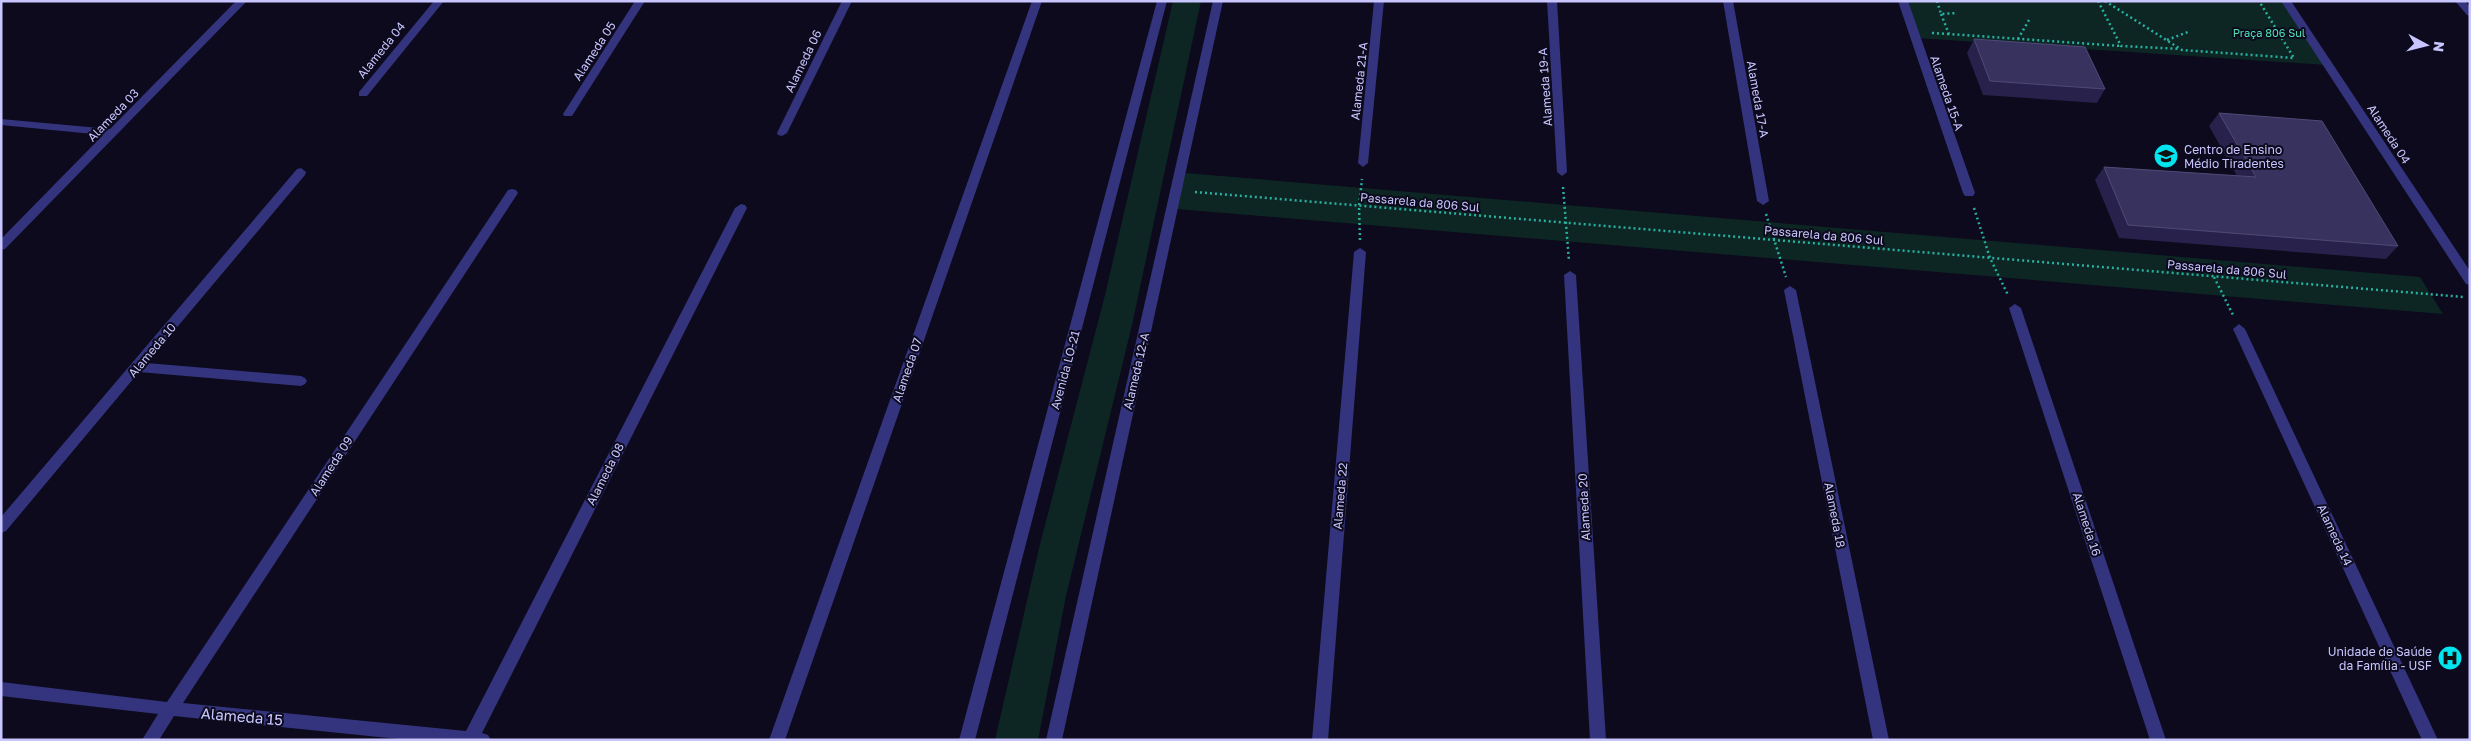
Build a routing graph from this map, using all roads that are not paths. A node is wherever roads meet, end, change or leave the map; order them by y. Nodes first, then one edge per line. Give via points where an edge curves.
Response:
1 (242, 1) edge
2 (439, 1) edge
3 (640, 1) edge
4 (847, 1) edge
5 (1037, 1) edge
6 (1162, 1) edge
7 (1218, 1) edge
8 (1379, 1) edge
9 (1552, 1) edge
10 (1728, 1) edge
11 (1902, 1) edge
12 (2286, 1) edge
13 (2460, 1) edge
14 (2470, 13) edge
15 (363, 94) dead end
16 (568, 114) dead end
17 (1, 122) edge
18 (114, 132) junction
19 (782, 133) dead end
20 (1363, 163) road end
21 (301, 172) dead end
22 (1562, 172) road end
23 (512, 193) dead end
24 (1969, 193) road end
25 (1763, 201) road end
26 (741, 208) dead end
27 (1, 246) edge
28 (1360, 252) road end
29 (1570, 275) road end
30 (2470, 281) edge
31 (1790, 290) road end
32 (2015, 308) road end
33 (2239, 329) road end
34 (138, 367) junction
35 (301, 382) dead end
36 (1, 527) edge
37 (1, 689) edge
38 (171, 709) junction
39 (474, 739) edge
40 (150, 740) edge
41 (777, 740) edge
42 (968, 740) edge
43 (1054, 740) edge
44 (1320, 740) edge
45 (1598, 740) edge
46 (1881, 740) edge
47 (2158, 740) edge
48 (2430, 740) edge

1 - 18 street, Alameda 03
2 - 15 street, Alameda 04
3 - 16 street, Alameda 05
4 - 19 street, Alameda 06
5 - 41 street, Alameda 07
6 - 42 street, Avenida LO-21
7 - 43 street, Alameda 12-A
8 - 20 street, Alameda 21-A
9 - 22 street, Alameda 19-A
10 - 25 street, Alameda 17-A
11 - 24 street, Alameda 15-A
12 - 30 street, Alameda 04
13 - 14 street
17 - 18 street
18 - 27 street, Alameda 03
21 - 34 street, Alameda 10
23 - 38 street, Alameda 09
26 - 39 street, Alameda 08
28 - 44 street, Alameda 22
29 - 45 street, Alameda 20
31 - 46 street, Alameda 18
32 - 47 street, Alameda 16
33 - 48 street, Alameda 14
34 - 35 street
34 - 36 street, Alameda 10
37 - 38 street, Alameda 15
38 - 39 street, Alameda 15
38 - 40 street, Alameda 09

